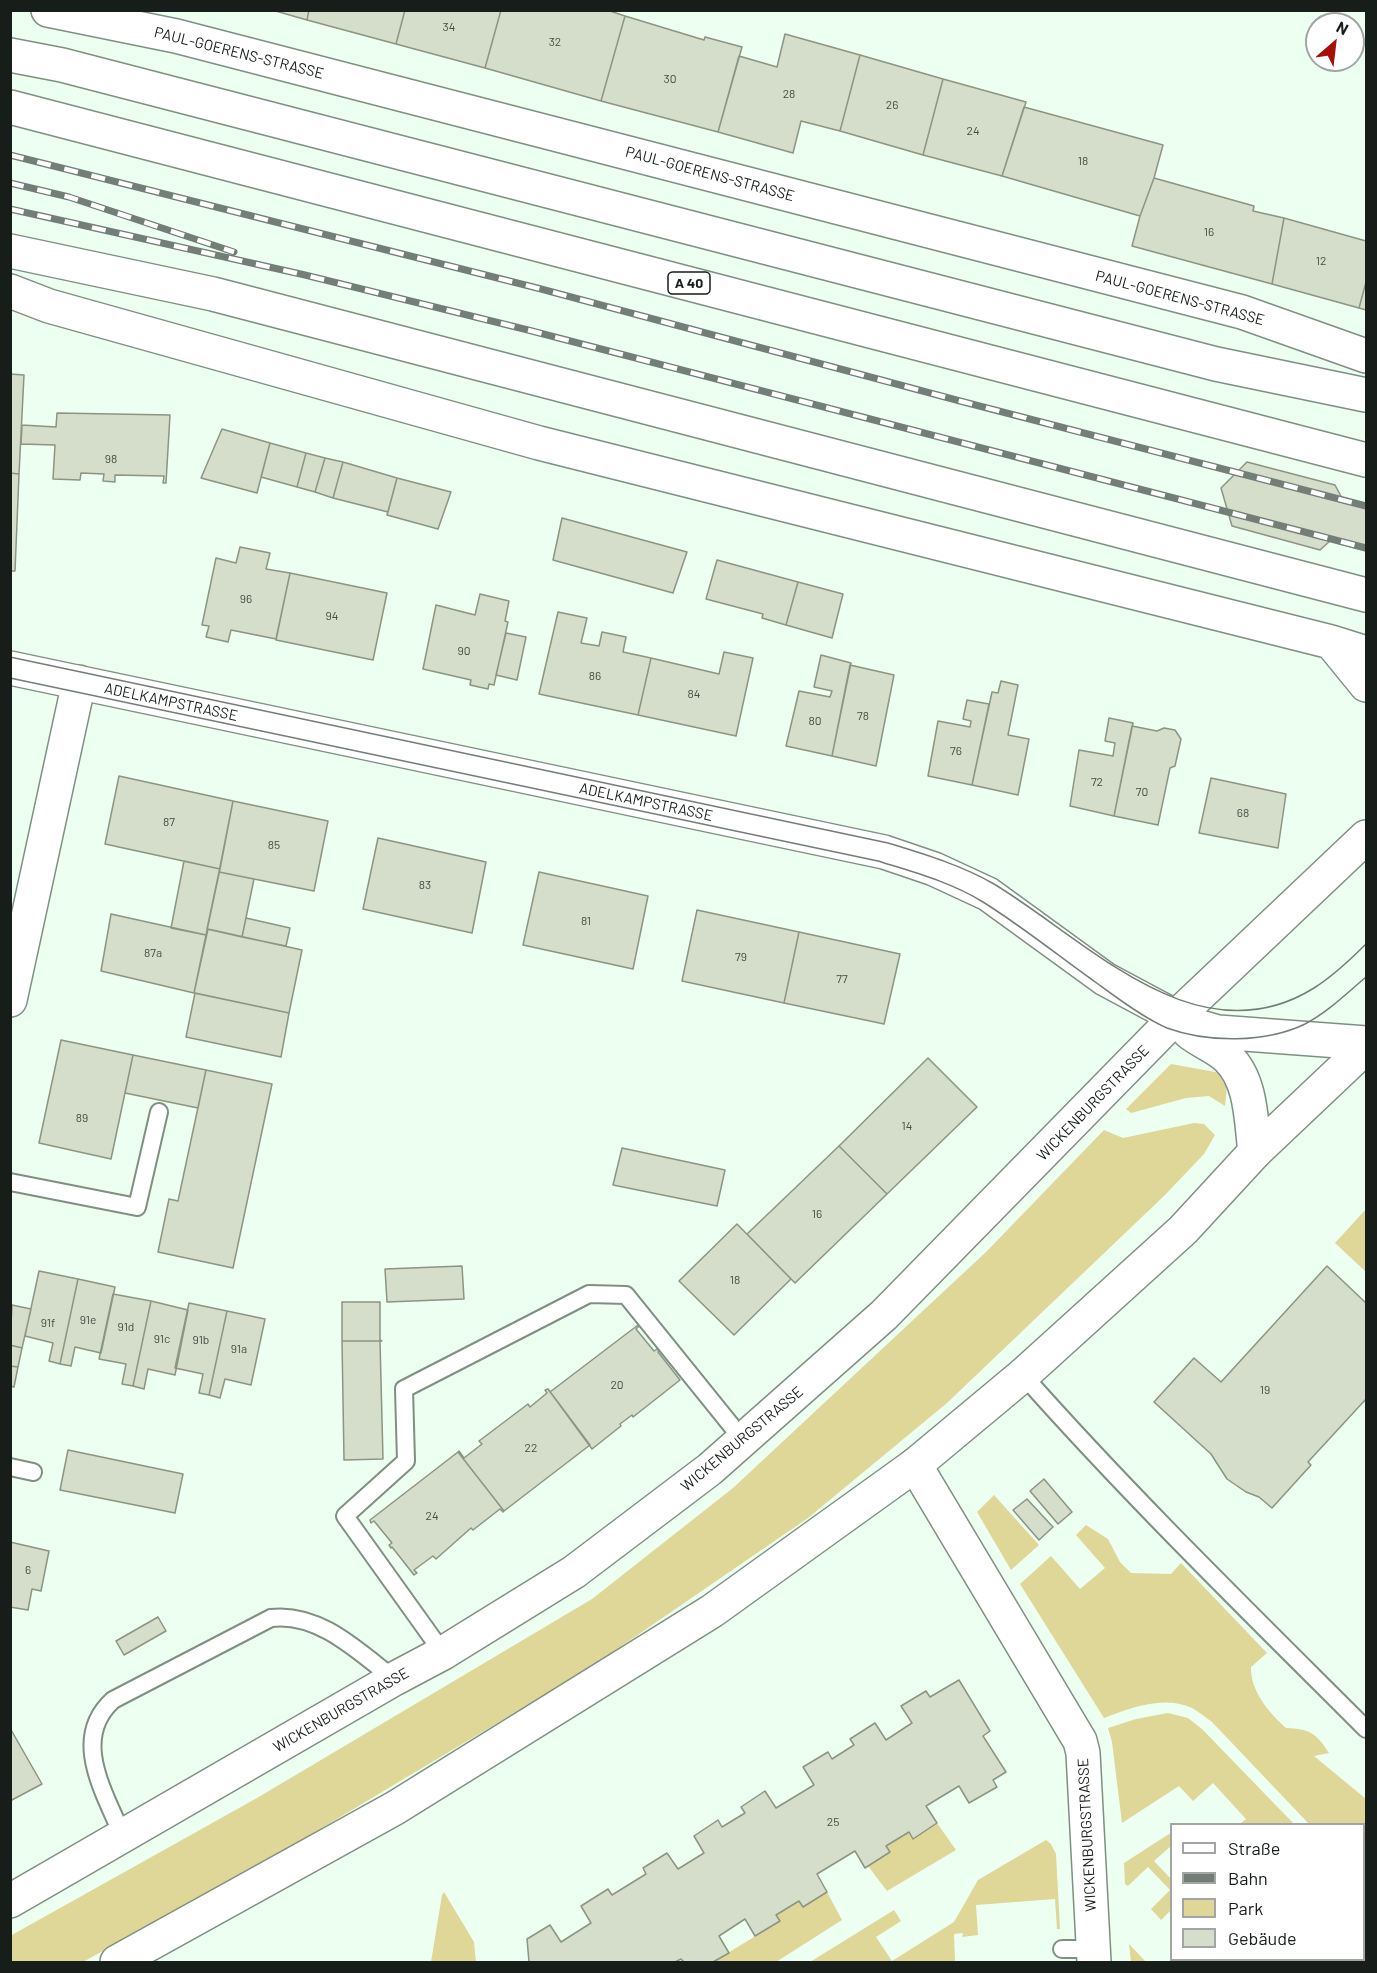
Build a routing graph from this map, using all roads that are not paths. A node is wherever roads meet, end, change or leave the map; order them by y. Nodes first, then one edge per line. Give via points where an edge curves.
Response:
1 (48, 10) edge
2 (10, 55) edge
3 (10, 108) edge
4 (10, 250) edge
5 (10, 291) edge
6 (1366, 356) edge
7 (1366, 395) edge
8 (1366, 460) edge
9 (1366, 596) edge
10 (1331, 642) junction
11 (1366, 653) edge
12 (10, 668) edge
13 (78, 682) junction
14 (1366, 685) edge
15 (1366, 837) edge
16 (10, 1000) edge
17 (1176, 1017) junction
18 (1366, 1045) edge
19 (159, 1112) dead end
20 (1255, 1152) junction
21 (10, 1182) edge
22 (1023, 1375) junction
23 (743, 1440) junction
24 (915, 1466) junction
25 (10, 1467) edge
26 (33, 1472) dead end
27 (443, 1653) junction
28 (394, 1679) junction
29 (1366, 1729) edge
30 (123, 1837) junction
31 (10, 1901) edge
32 (1083, 1953) edge
33 (117, 1962) edge

1 - 6 main road, PAUL-GOERENS-STRASSE via 176,36 1242,312
2 - 7 main road via 361,141 1216,364
3 - 8 main road, A 40
4 - 9 main road via 213,294
5 - 10 main road via 49,306 539,443
10 - 11 main road
10 - 14 main road
12 - 13 main road, ADELKAMPSTRASSE
13 - 16 main road
13 - 17 main road, ADELKAMPSTRASSE via 884,852 988,894 1105,979
15 - 17 main road, WICKENBURGSTRASSE
17 - 18 main road, ADELKAMPSTRASSE via 1218,1032
17 - 20 main road, ADELKAMPSTRASSE via 1191,1034 1228,1058 1238,1071 1246,1091
17 - 23 main road, WICKENBURGSTRASSE via 884,1315
18 - 20 main road
19 - 21 lane via 137,1207
20 - 22 main road via 1183,1230
22 - 24 main road
22 - 29 lane via 1218,1582
23 - 27 main road, WICKENBURGSTRASSE via 574,1572
23 - 27 lane via 626,1295 589,1294 404,1389 406,1461 345,1516
24 - 32 main road, WICKENBURGSTRASSE via 1080,1742
24 - 33 main road via 712,1611 395,1808
25 - 26 lane
27 - 28 main road, WICKENBURGSTRASSE
28 - 30 main road, WICKENBURGSTRASSE
28 - 30 lane via 321,1626 286,1616 271,1618 113,1700 96,1722 93,1759
30 - 31 main road, WICKENBURGSTRASSE

